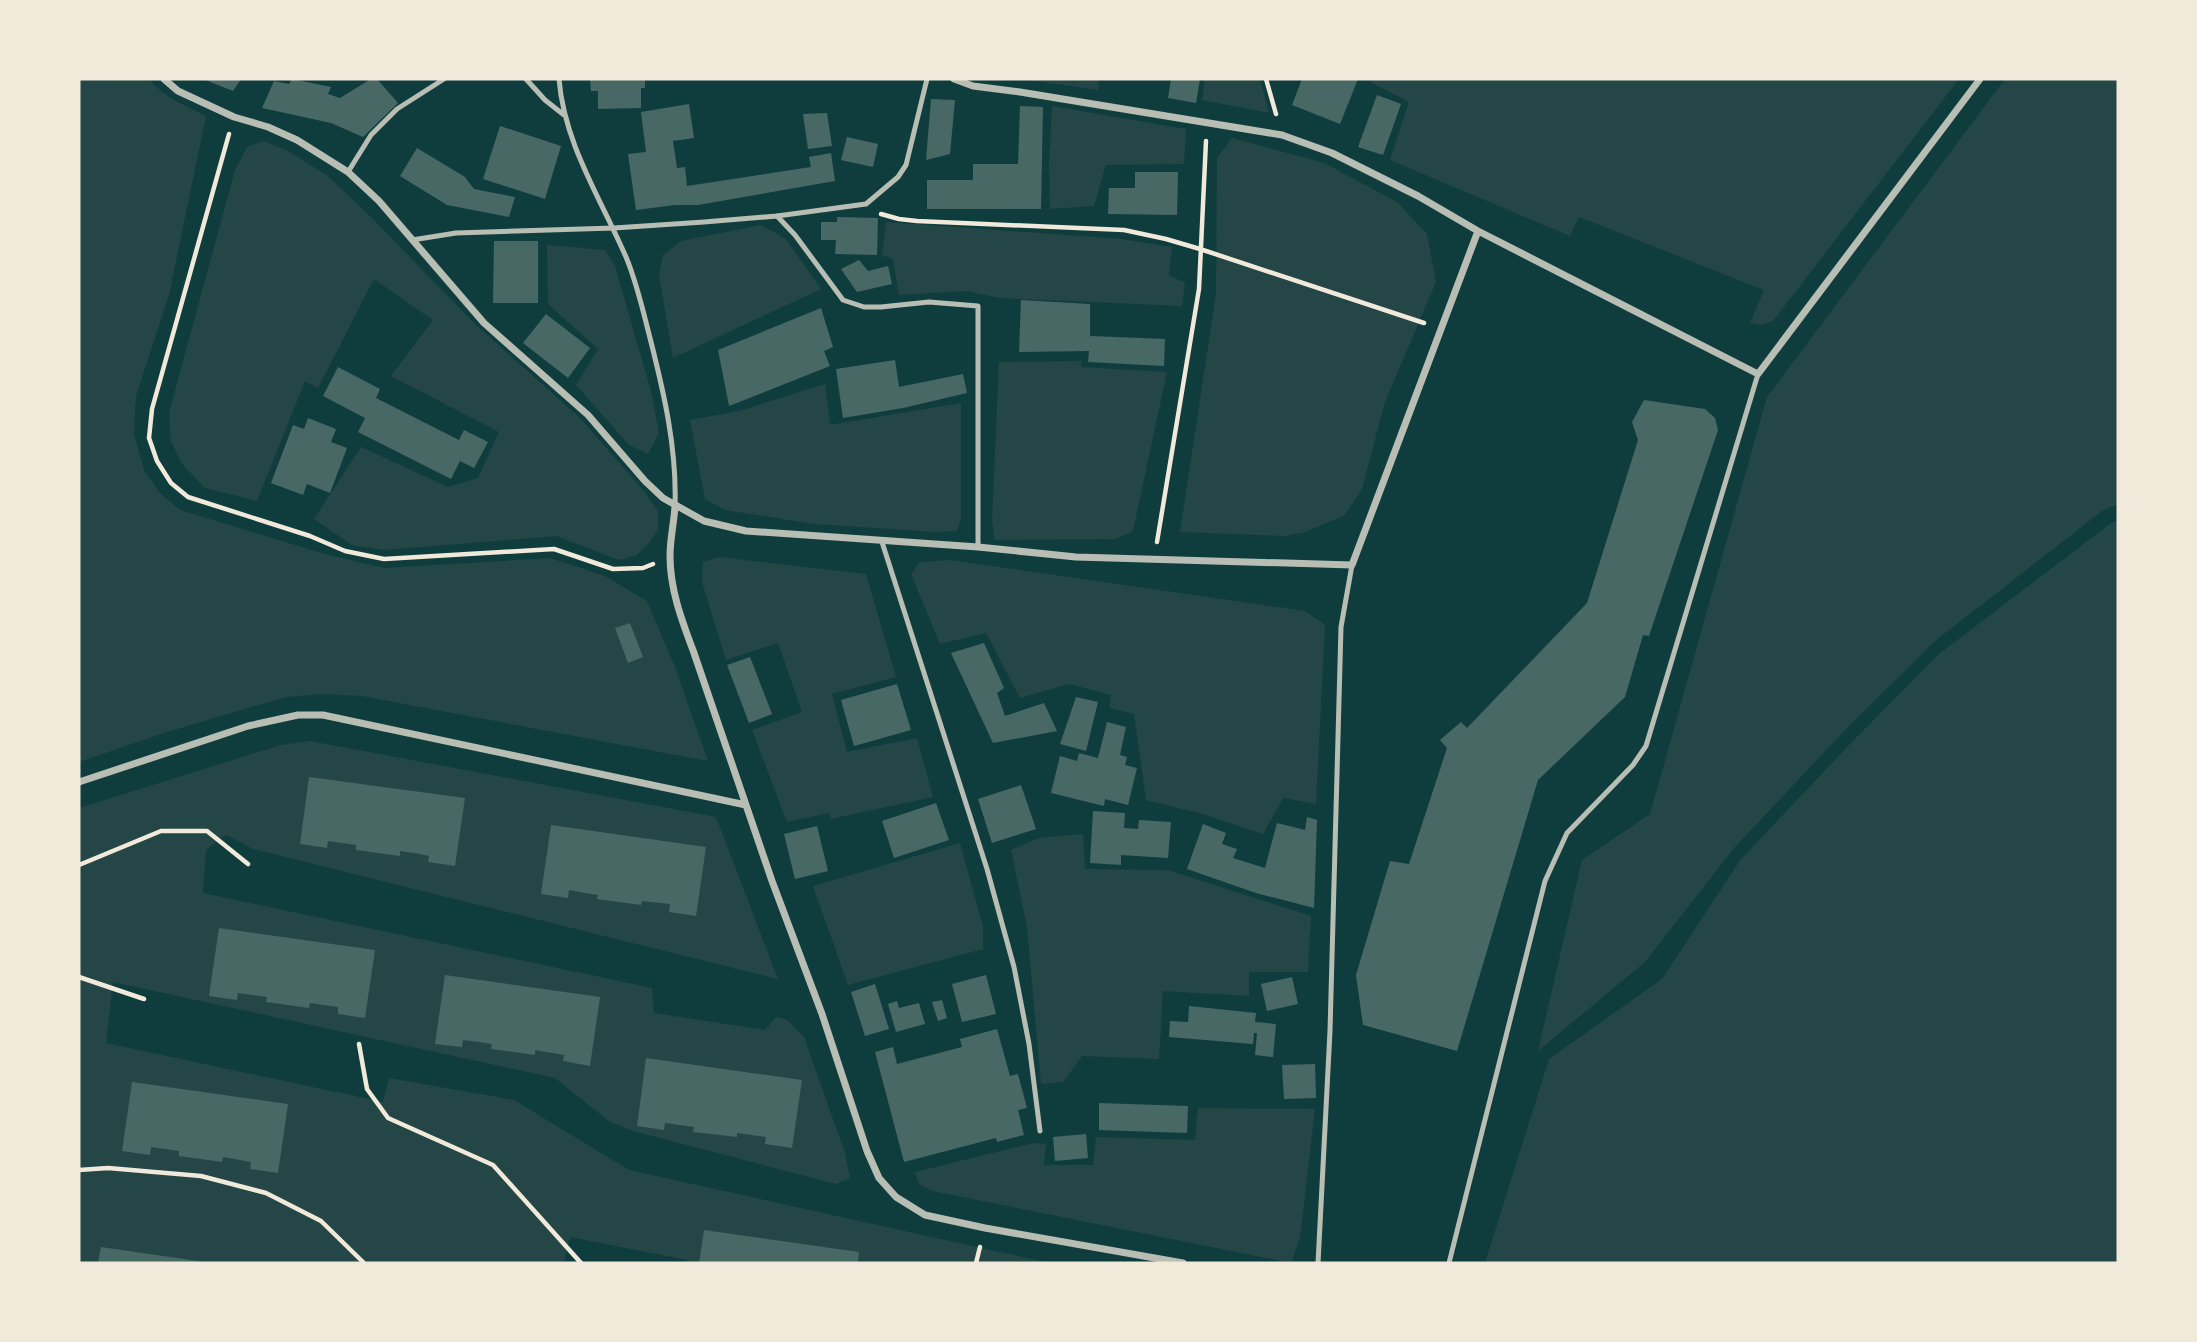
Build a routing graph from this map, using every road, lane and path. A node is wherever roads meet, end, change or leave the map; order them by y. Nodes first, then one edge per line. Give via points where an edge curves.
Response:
1 (164, 79) edge
2 (444, 79) edge
3 (526, 79) edge
4 (559, 79) edge
5 (927, 79) edge
6 (954, 79) edge
7 (1266, 79) edge
8 (1980, 79) edge
9 (564, 115) junction
10 (234, 117) junction
11 (1207, 123) junction
12 (1282, 135) junction
13 (348, 172) junction
14 (866, 204) junction
15 (777, 216) junction
16 (614, 228) junction
17 (1478, 231) junction
18 (412, 240) junction
19 (1200, 249) junction
20 (1442, 330) junction
21 (1758, 374) junction
22 (675, 506) junction
23 (882, 542) junction
24 (978, 547) junction
25 (670, 552) junction
26 (1153, 561) junction
27 (1352, 565) junction
28 (79, 782) edge
29 (746, 805) junction
30 (248, 864) dead end
31 (79, 865) edge
32 (79, 977) edge
33 (144, 999) dead end
34 (359, 1044) dead end
35 (1040, 1131) dead end
36 (79, 1170) edge
37 (364, 1263) edge
38 (581, 1263) edge
39 (1183, 1263) edge
40 (1318, 1263) edge
41 (1449, 1263) edge

1 - 10 street via 178,92
2 - 13 lane via 397,109 371,135
3 - 9 lane
4 - 9 lane
5 - 14 lane via 906,165
6 - 11 street via 973,86
7 - 12 path
8 - 21 street
9 - 16 lane
10 - 13 street via 297,140
10 - 25 path via 152,409 149,438 171,484 188,497 345,551 384,559 554,550 628,570 656,563
11 - 12 street
11 - 19 path
12 - 17 street via 1332,153
13 - 18 street
14 - 15 lane
14 - 19 path via 899,219 1124,230
15 - 16 lane
15 - 24 lane via 843,300 864,307 929,302 978,306
16 - 18 lane via 456,233
16 - 22 lane via 639,295 668,417
17 - 20 street
17 - 21 street
18 - 22 street via 484,323 588,415 645,481
19 - 20 path
19 - 26 path via 1199,289
20 - 27 street
21 - 41 lane via 1646,746 1567,833 1545,881
22 - 23 street via 725,528
22 - 25 street
23 - 24 street
23 - 35 lane via 1014,967
24 - 26 street
25 - 29 street via 673,592 682,622
26 - 27 street
27 - 40 lane via 1341,627 1331,1017
28 - 29 street via 248,726 298,715 323,715
29 - 39 street via 867,1151 888,1188 925,1214
30 - 31 path via 207,831 161,831
32 - 33 path
34 - 38 path via 367,1089 388,1118 493,1165
36 - 37 path via 201,1176 266,1194 321,1222

